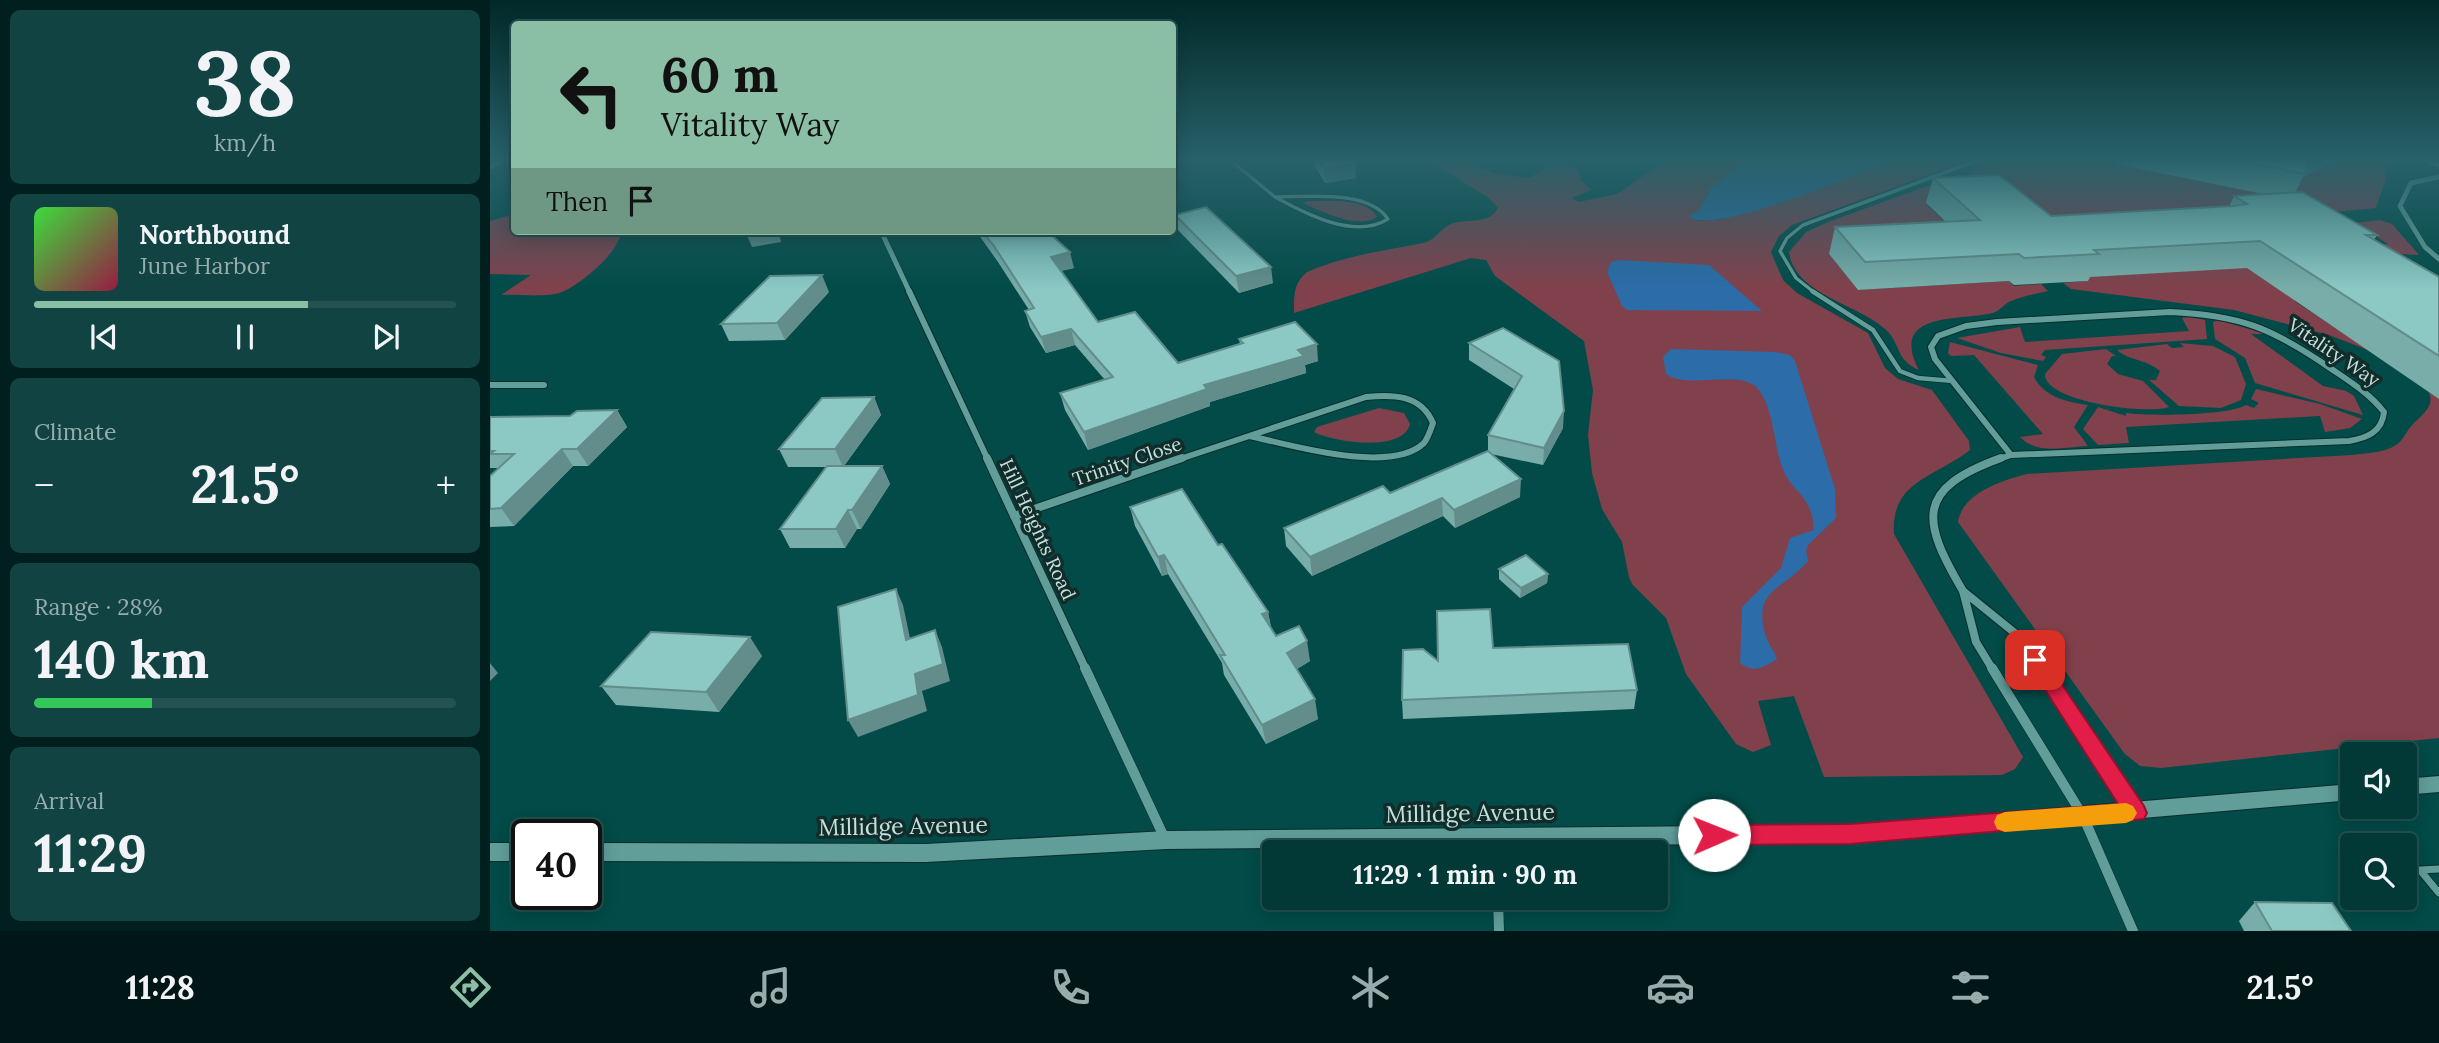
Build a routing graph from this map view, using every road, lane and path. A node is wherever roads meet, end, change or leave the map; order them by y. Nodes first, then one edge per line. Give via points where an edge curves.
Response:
1 (1284, 201) edge
2 (1357, 201) edge
3 (1867, 201) edge
4 (2402, 201) edge
5 (883, 235) edge
6 (2439, 259) edge
7 (1953, 381) junction
8 (490, 385) edge
9 (544, 385) dead end
10 (1250, 436) junction
11 (2011, 455) junction
12 (1014, 516) junction
13 (1964, 591) junction
14 (2439, 784) edge
15 (2417, 787) edge
16 (2340, 793) edge
17 (2136, 813) junction
18 (2083, 816) junction
19 (1166, 840) junction
20 (1657, 840) edge
21 (1262, 841) edge
22 (490, 852) edge
23 (511, 852) edge
24 (602, 852) edge
25 (2439, 869) edge
26 (2439, 893) edge
27 (1499, 910) edge
28 (1499, 931) edge
29 (2133, 931) edge

1 - 2 lane via 1352,227 1376,228 1388,219 1380,209
3 - 7 lane via 1803,225 1787,238 1780,251 1785,268 1804,287 1874,331 1900,372
4 - 6 street via 2400,206 2425,247
5 - 12 street, Hill Heights Road
7 - 11 street, Vitality Way
7 - 11 street, Vitality Way via 1931,347 1938,336 1950,330 2020,321 2188,312 2231,318 2279,334 2365,392 2384,412 2376,431 2349,441
8 - 9 street
10 - 10 street, Trinity Close via 1382,458 1420,446 1429,438 1433,423 1419,404 1380,395
10 - 12 street, Trinity Close
11 - 13 street, Vitality Way via 1975,466 1939,490 1930,509 1932,533
12 - 19 street, Hill Heights Road
13 - 17 street, Vitality Way via 2021,638
13 - 18 street, Vitality Way via 1976,642
14 - 15 street
16 - 17 street, Millidge Avenue
17 - 18 street, Millidge Avenue
18 - 20 street, Millidge Avenue via 1850,834
18 - 29 street, Vitality Way
19 - 21 street, Millidge Avenue
19 - 24 street, Millidge Avenue via 926,853
22 - 23 street
25 - 26 lane via 2420,870
27 - 28 street

